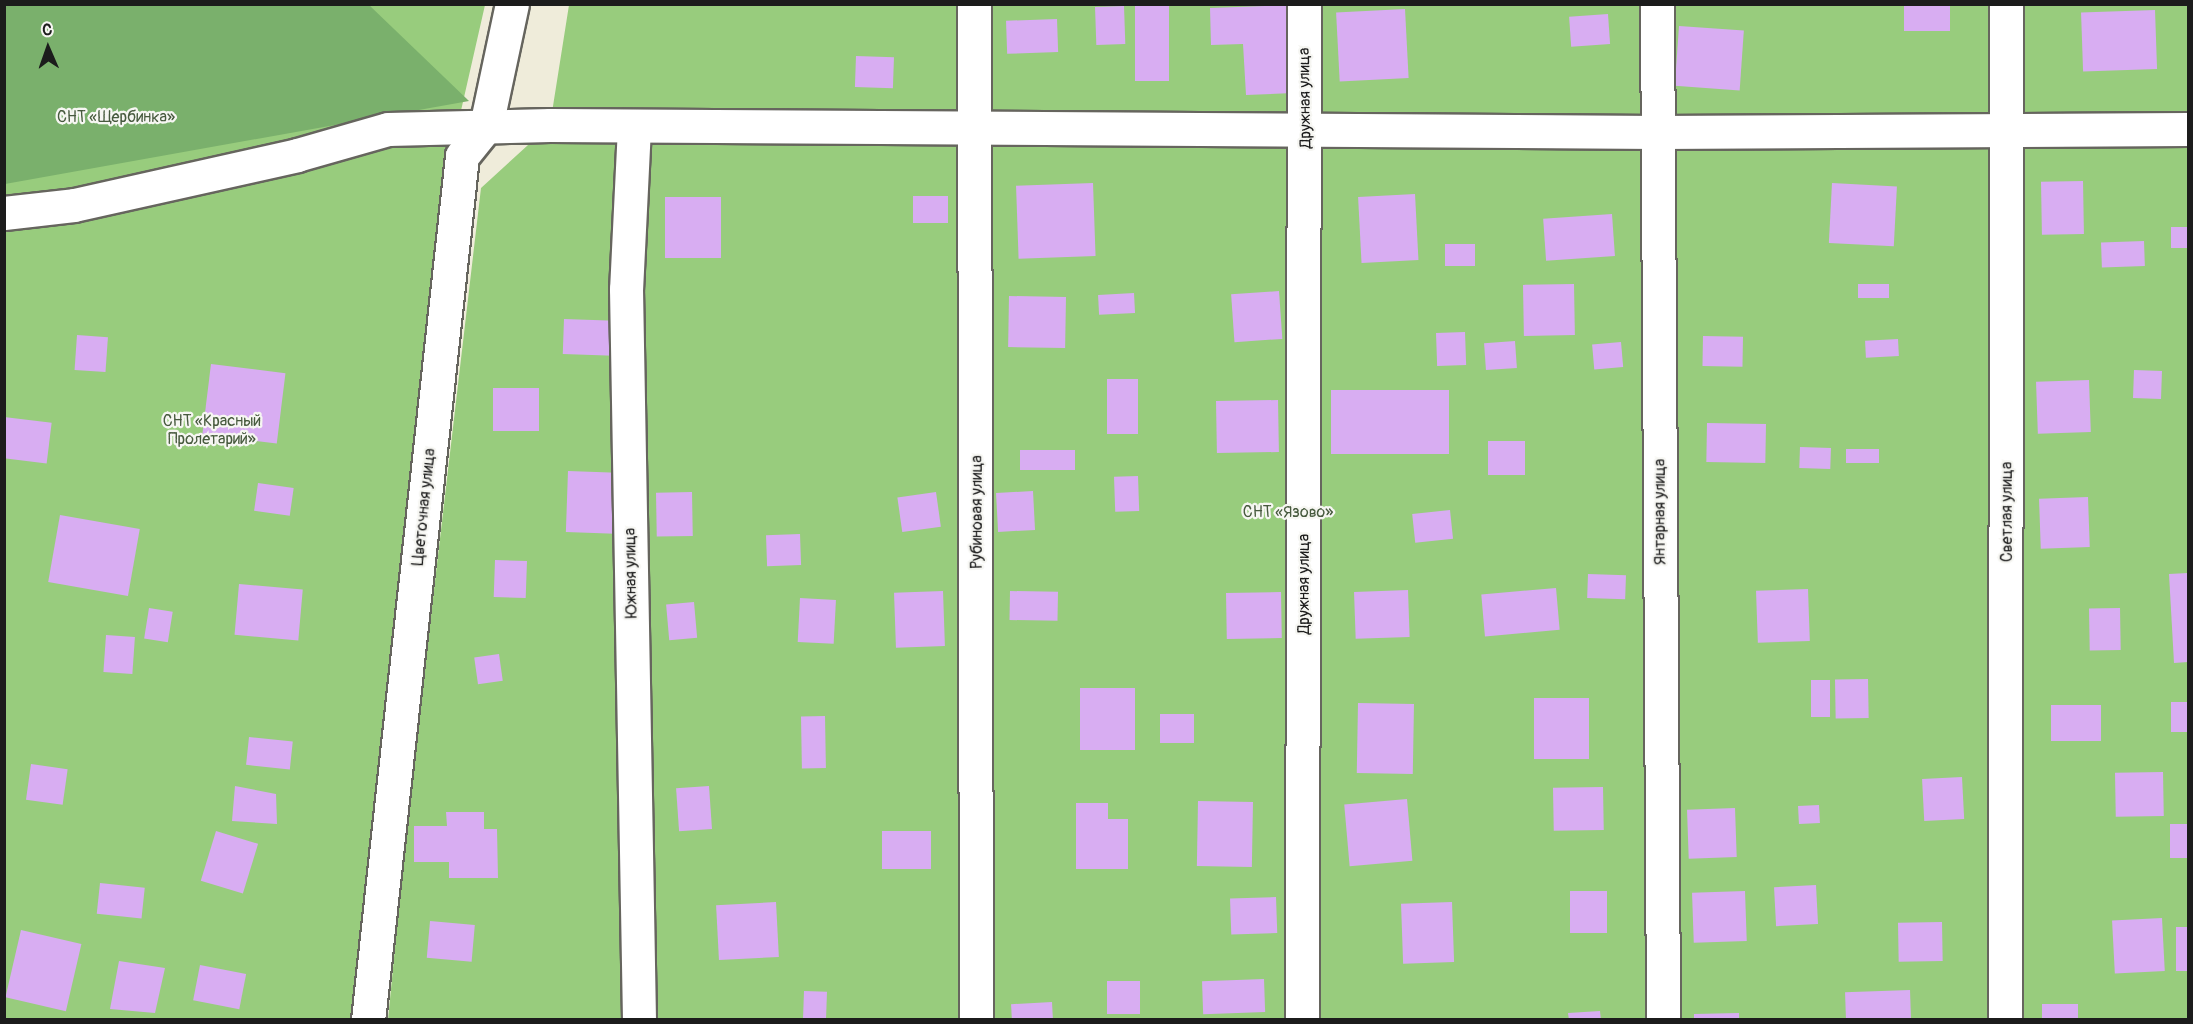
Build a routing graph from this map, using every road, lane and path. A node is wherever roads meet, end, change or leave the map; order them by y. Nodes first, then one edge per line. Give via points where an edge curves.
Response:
1 (512, 4) edge
2 (974, 4) edge
3 (1304, 4) edge
4 (1657, 4) edge
5 (2006, 4) edge
6 (486, 126) junction
7 (634, 127) junction
8 (977, 127) junction
9 (1305, 128) junction
10 (2008, 129) junction
11 (2188, 129) edge
12 (1658, 132) junction
13 (4, 213) edge
14 (368, 1020) edge
15 (639, 1020) edge
16 (976, 1020) edge
17 (1302, 1020) edge
18 (1663, 1020) edge
19 (2005, 1020) edge

1 - 6 street, Цветочная улица
2 - 8 street, Рубиновая улица
3 - 9 street, Дружная улица
4 - 12 street, Янтарная улица
5 - 10 street, Светлая улица
6 - 7 street
6 - 13 street via 388,129 297,155 74,205
6 - 14 street, Цветочная улица via 462,156
7 - 8 street
7 - 15 street, Южная улица via 626,288
8 - 9 street
8 - 16 street, Рубиновая улица
9 - 12 street
9 - 17 street, Дружная улица
10 - 11 street
10 - 12 street
10 - 19 street, Светлая улица
12 - 18 street, Янтарная улица

